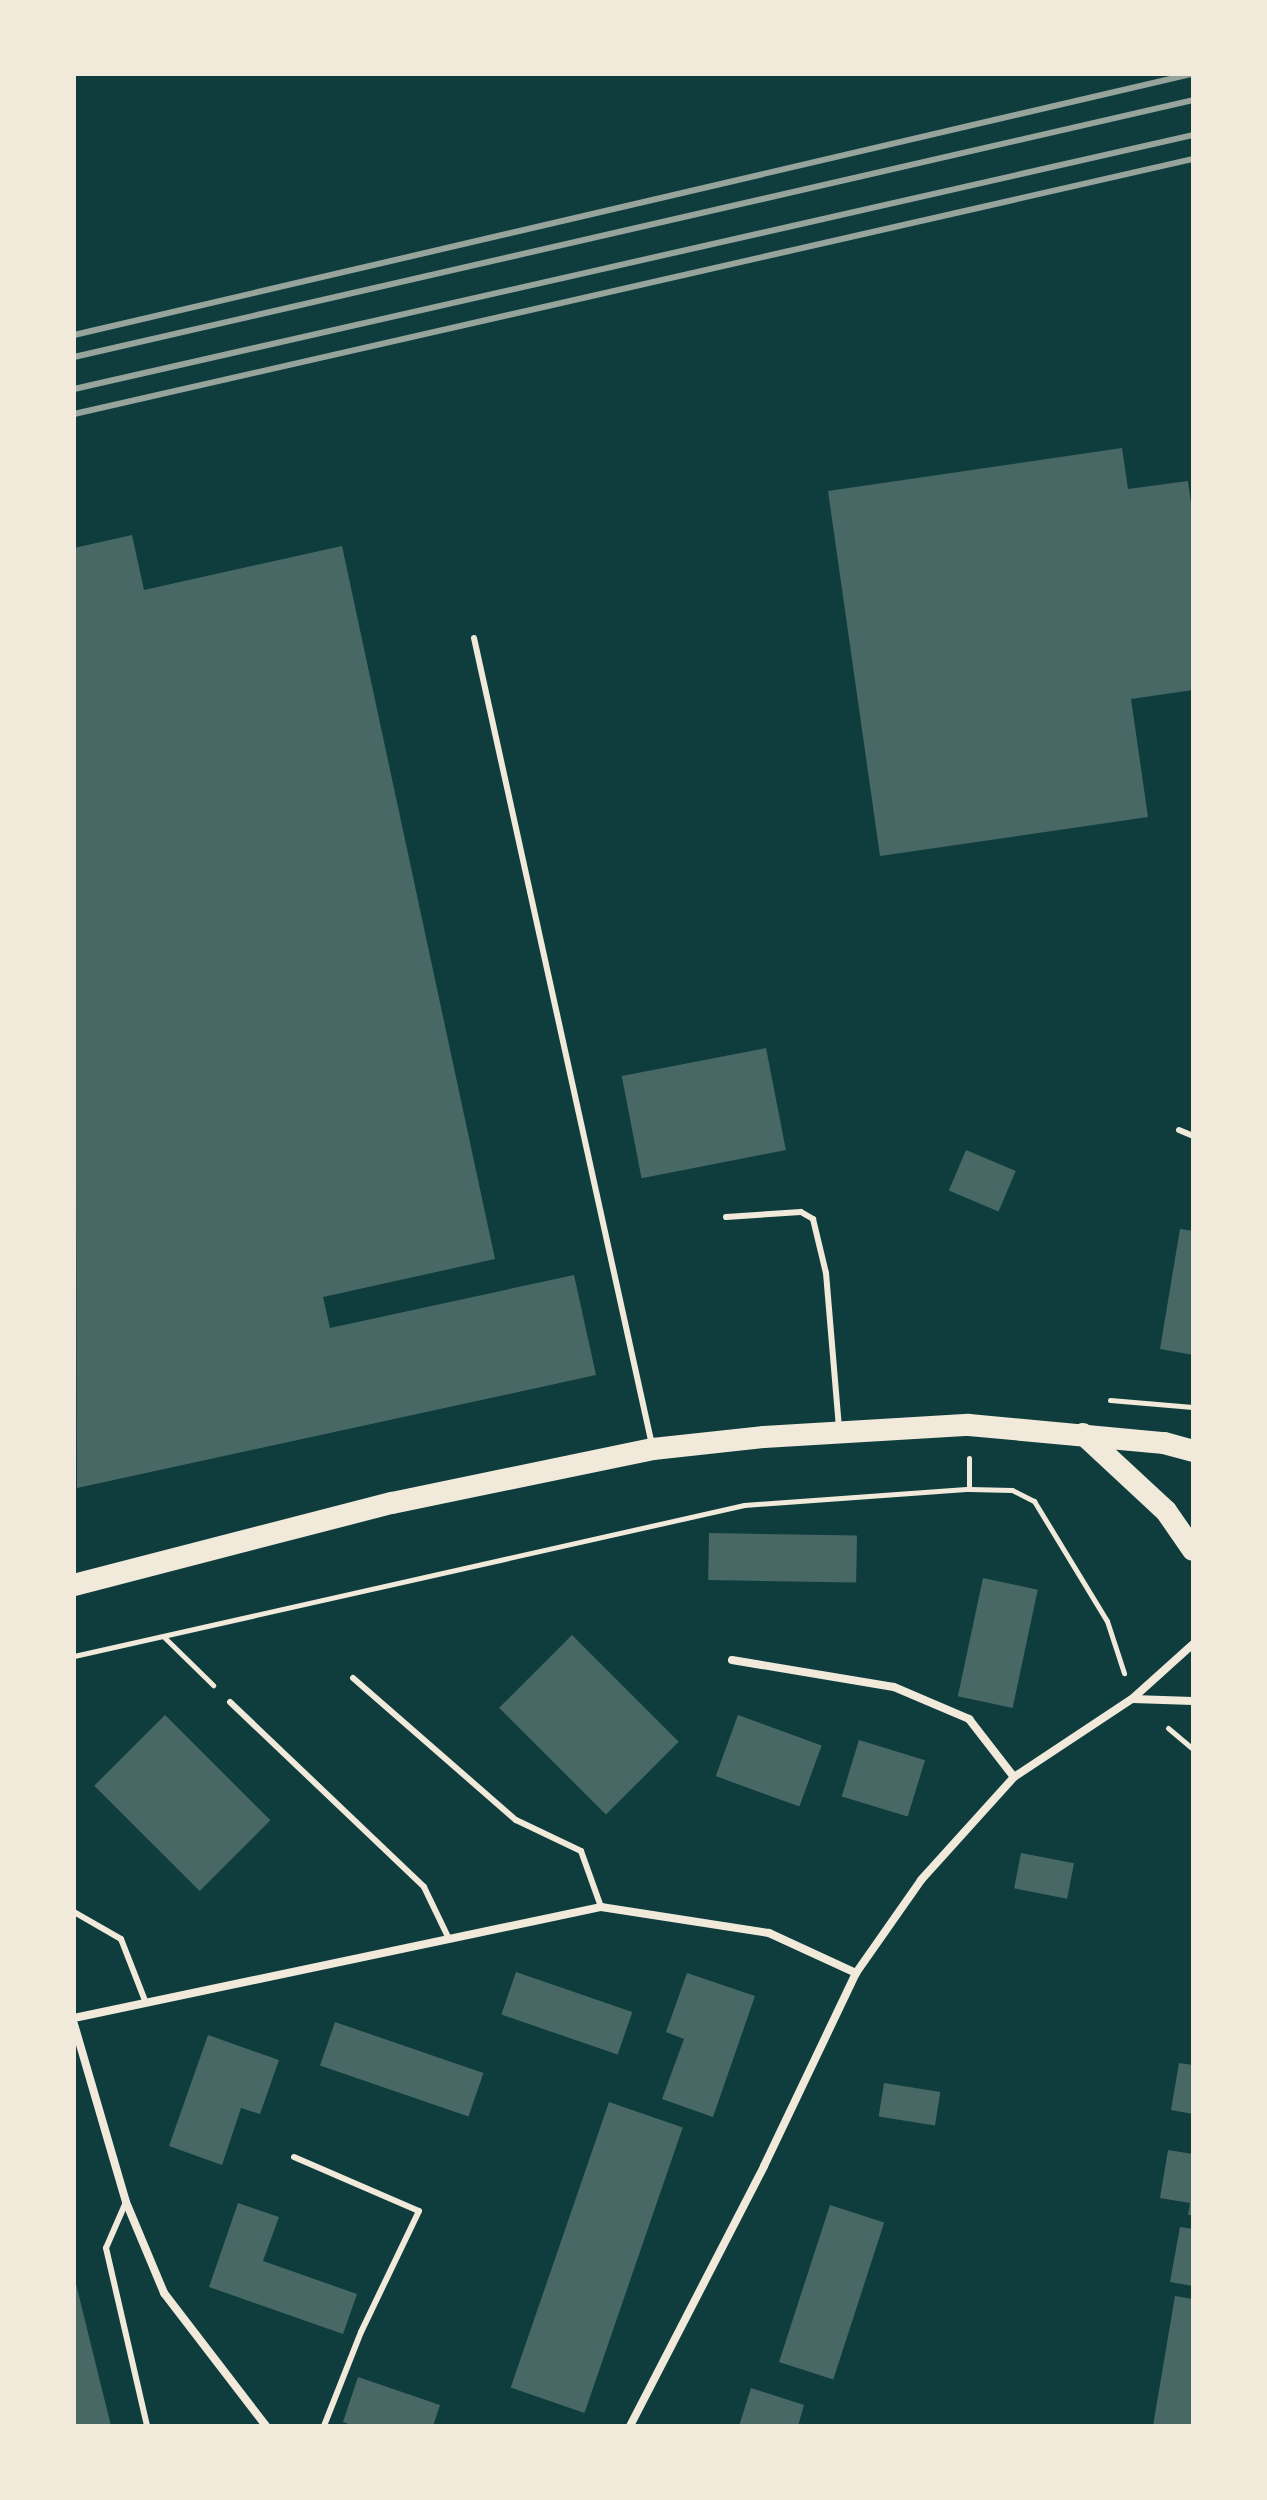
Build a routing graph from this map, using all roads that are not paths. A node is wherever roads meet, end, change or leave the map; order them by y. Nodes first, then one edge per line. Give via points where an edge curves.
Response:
1 (474, 638) dead end
2 (1179, 1130) dead end
3 (1193, 1136) edge
4 (726, 1217) dead end
5 (839, 1433) junction
6 (1083, 1434) junction
7 (653, 1449) junction
8 (1193, 1451) edge
9 (1193, 1550) edge
10 (74, 1585) edge
11 (1193, 1644) edge
12 (732, 1660) dead end
13 (353, 1678) dead end
14 (1132, 1699) junction
15 (1193, 1701) edge
16 (230, 1702) road end
17 (1014, 1777) junction
18 (601, 1907) junction
19 (74, 1912) edge
20 (449, 1939) junction
21 (856, 1973) junction
22 (146, 2003) junction
23 (74, 2021) edge
24 (294, 2157) dead end
25 (126, 2202) junction
26 (147, 2426) edge
27 (266, 2426) edge
28 (324, 2426) edge
29 (630, 2426) edge

1 - 7 lane
2 - 3 lane
4 - 5 lane via 801,1212 813,1219 826,1273
5 - 6 highway via 969,1425
5 - 7 highway
6 - 8 highway
6 - 9 highway via 1166,1511
7 - 10 highway via 392,1503
11 - 14 street
12 - 17 street via 906,1693 969,1719
13 - 18 lane via 516,1820 581,1851
14 - 15 street
14 - 17 street
16 - 20 lane via 424,1887
17 - 21 street via 921,1880
18 - 20 street
18 - 21 street via 769,1933
19 - 22 lane via 121,1939
20 - 22 street
21 - 29 street
22 - 23 street
23 - 25 street
24 - 28 lane via 419,2211 361,2332
25 - 26 lane via 106,2248
25 - 27 street via 164,2293

